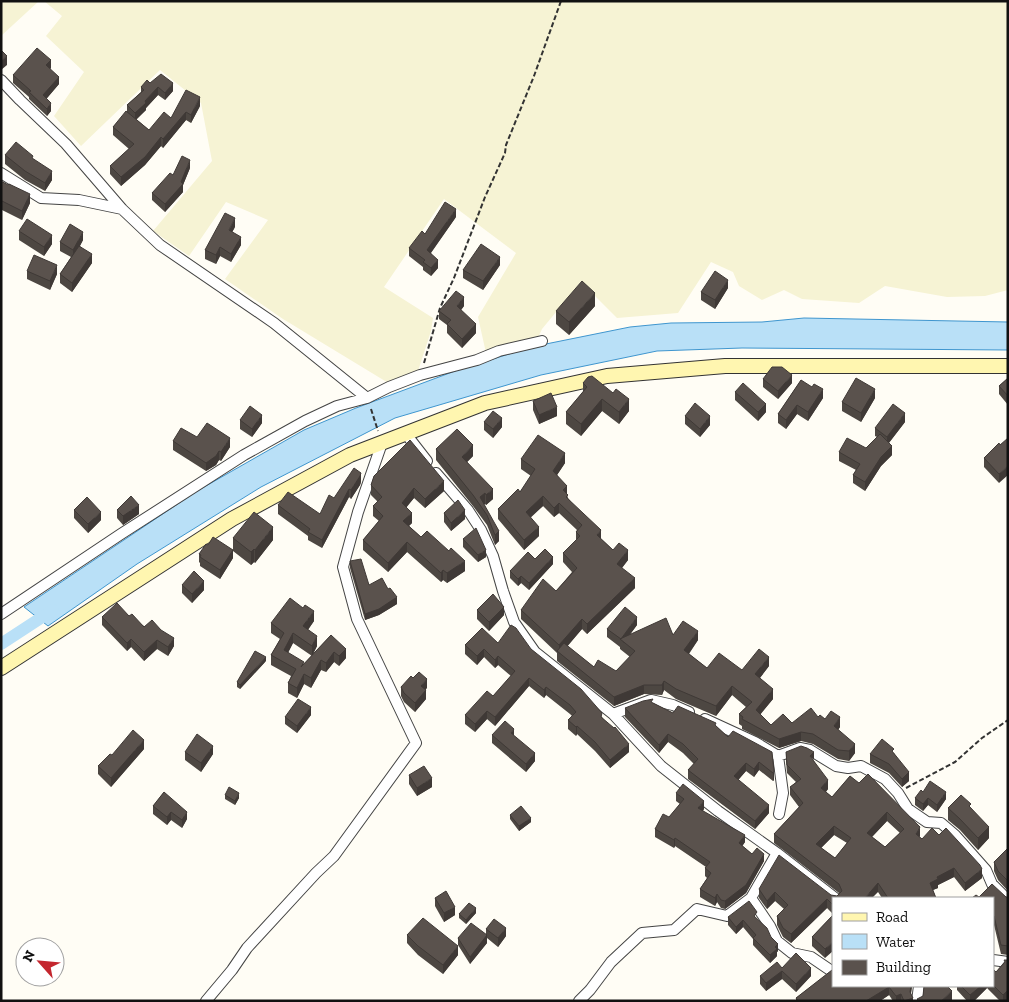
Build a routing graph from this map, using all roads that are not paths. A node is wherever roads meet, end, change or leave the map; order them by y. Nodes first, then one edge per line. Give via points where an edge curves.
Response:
1 (1, 80) edge
2 (1, 173) edge
3 (122, 209) junction
4 (542, 341) dead end
5 (1008, 366) edge
6 (367, 398) junction
7 (406, 434) junction
8 (382, 443) junction
9 (1, 614) edge
10 (1, 668) edge
11 (613, 714) junction
12 (778, 756) junction
13 (779, 814) dead end
14 (777, 853) junction
15 (834, 897) edge
16 (751, 898) junction
17 (1008, 900) edge
18 (994, 960) edge
19 (1008, 962) edge
20 (832, 971) edge
21 (918, 987) edge
22 (206, 1001) edge
23 (579, 1001) edge
24 (917, 1001) edge

1 - 3 street via 66,144
2 - 3 street via 41,198 79,200
3 - 6 street via 160,245 274,323
4 - 6 street via 420,375
5 - 7 main road via 725,366 607,376 485,403
6 - 9 street via 337,406 244,455
7 - 8 main road
7 - 11 street via 481,530 493,556 514,622 536,652
8 - 10 main road via 350,455 232,519
8 - 22 street via 343,567 357,619 416,743 334,856 248,948
11 - 12 street via 651,700 673,705 755,742
11 - 14 street via 661,766
12 - 13 street via 783,793
12 - 17 street via 800,748 810,750 836,766 861,766 885,779 908,809 927,822 940,823 955,836
14 - 15 street
14 - 16 street
16 - 20 street via 777,941 792,953 810,957
16 - 23 street via 727,916 697,909 674,930 642,934 611,962
18 - 19 street
21 - 24 street

